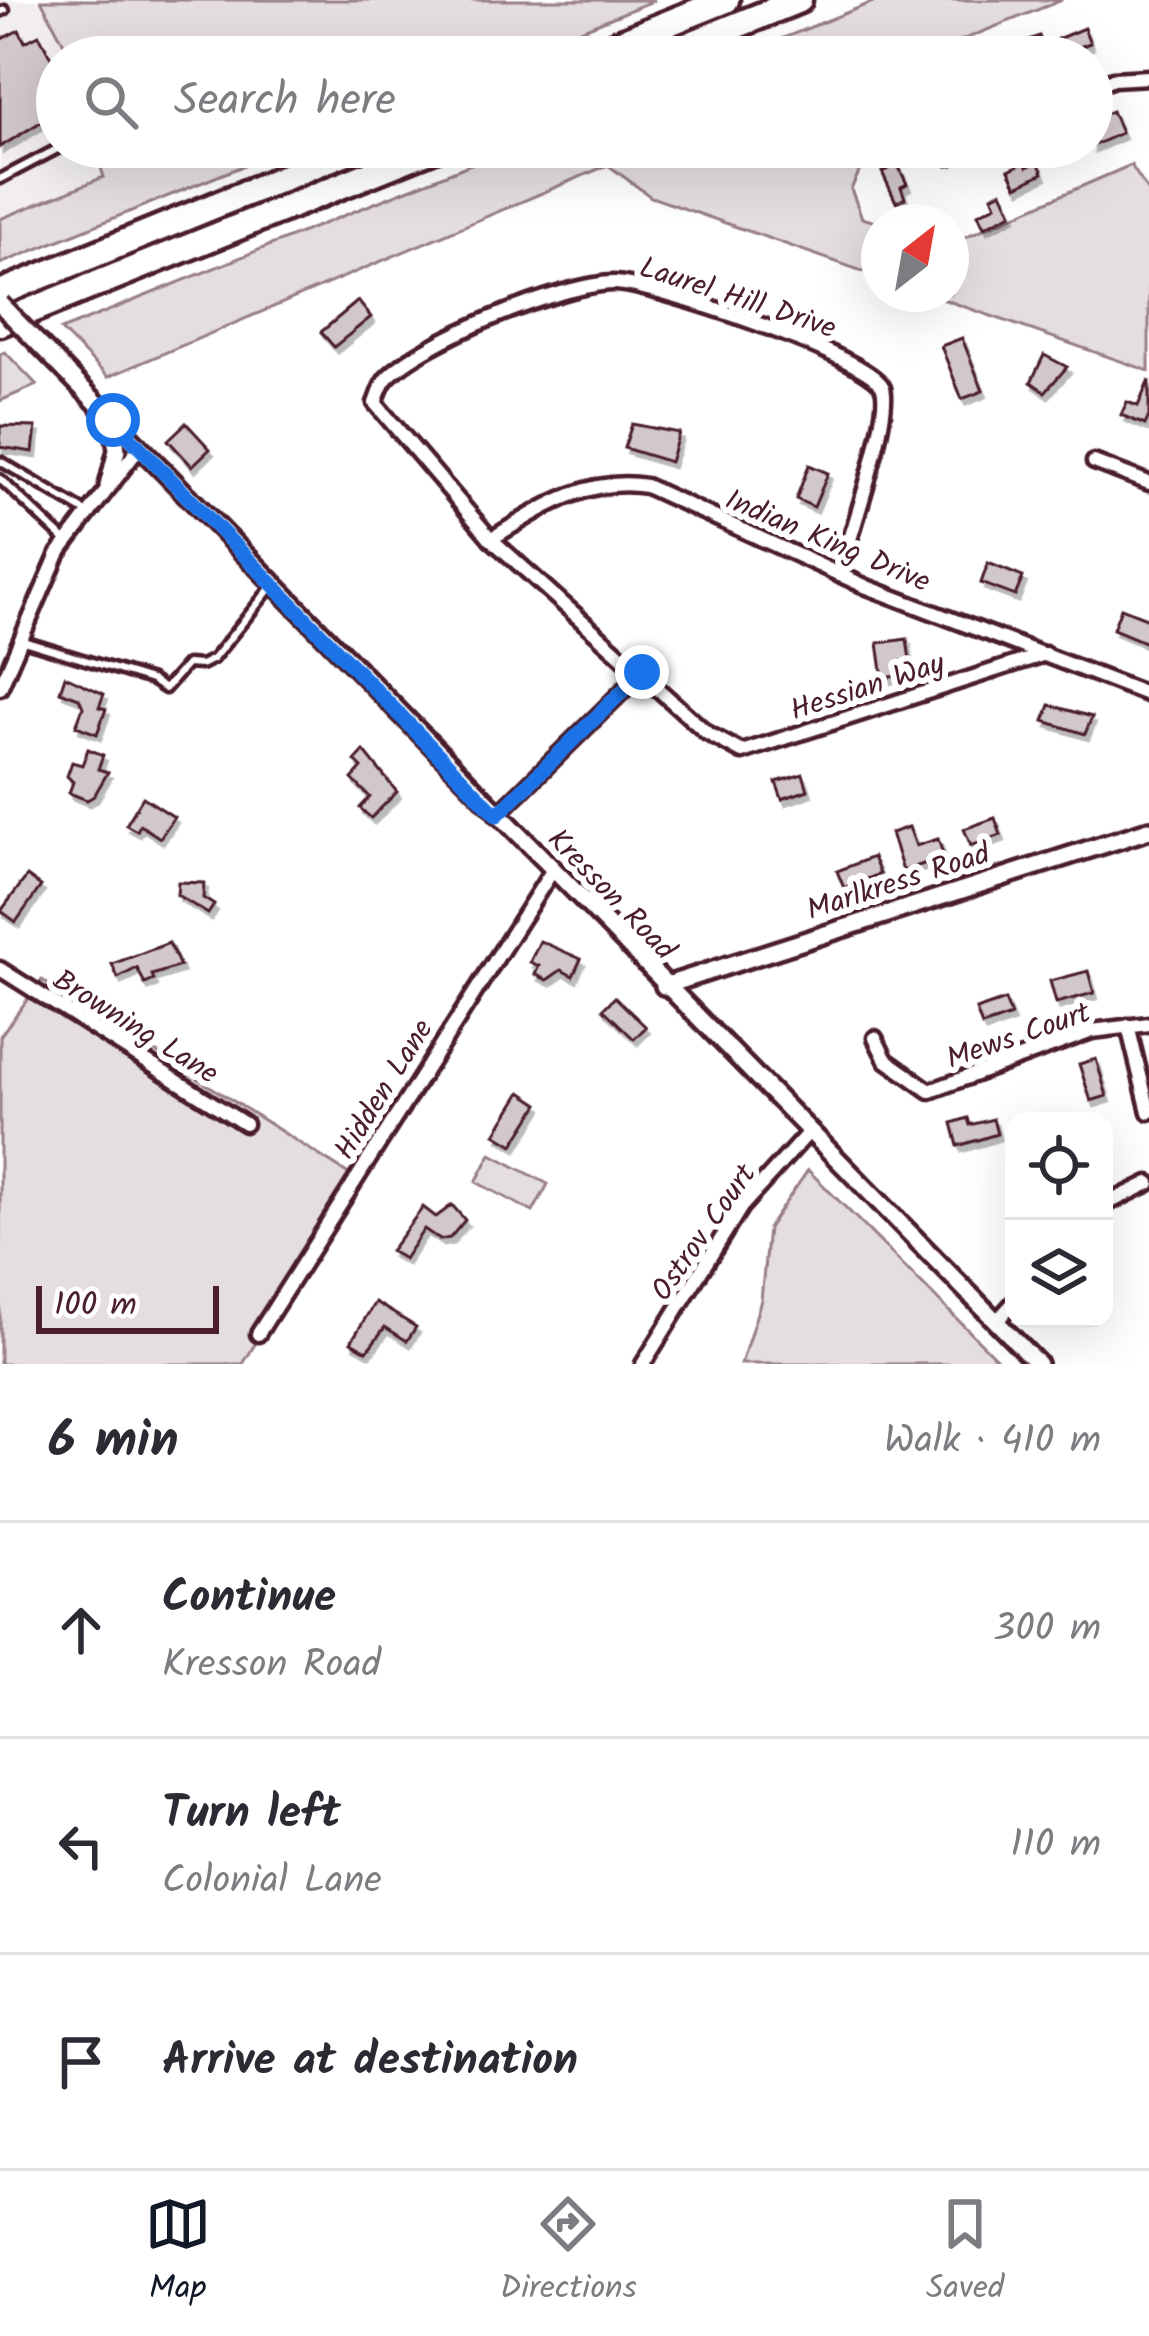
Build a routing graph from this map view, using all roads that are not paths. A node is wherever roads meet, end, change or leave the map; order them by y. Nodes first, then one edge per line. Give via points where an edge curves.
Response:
1 (726, 0) edge
2 (799, 0) edge
3 (636, 36) edge
4 (711, 36) edge
5 (1149, 77) edge
6 (1113, 80) edge
7 (36, 160) edge
8 (307, 168) edge
9 (385, 168) edge
10 (0, 178) edge
11 (0, 293) edge
12 (0, 304) edge
13 (0, 323) edge
14 (113, 420) junction
15 (139, 448) junction
16 (0, 461) edge
17 (1094, 462) dead end
18 (0, 479) edge
19 (1149, 483) edge
20 (108, 486) junction
21 (86, 512) junction
22 (491, 539) junction
23 (66, 541) junction
24 (839, 574) junction
25 (272, 586) junction
26 (19, 639) junction
27 (1045, 654) junction
28 (642, 672) junction
29 (0, 688) edge
30 (1149, 695) edge
31 (707, 733) joint
32 (497, 815) junction
33 (1149, 830) edge
34 (552, 871) junction
35 (0, 969) edge
36 (664, 986) junction
37 (1149, 1024) edge
38 (1128, 1026) junction
39 (875, 1038) dead end
40 (1149, 1112) edge
41 (245, 1124) dead end
42 (809, 1132) junction
43 (1149, 1183) edge
44 (1113, 1201) edge
45 (1005, 1312) edge
46 (996, 1322) junction
47 (258, 1334) dead end
48 (643, 1364) edge
49 (1038, 1364) edge

1 - 3 highway
2 - 4 highway
5 - 6 street
7 - 10 lane
8 - 11 highway
9 - 13 highway
12 - 14 street, Kresson Road, bridge
14 - 15 street, Kresson Road
14 - 20 street via 117,450
15 - 20 street
15 - 25 street, Kresson Road
16 - 21 lane
17 - 19 street
18 - 23 lane
20 - 21 street
21 - 23 street
22 - 24 street, Indian King Drive via 564,496 628,483
22 - 24 street, Laurel Hill Drive via 375,403 386,379 491,317 626,283 818,344 882,384 882,420
22 - 28 street, Laurel Hill Drive
23 - 26 street
24 - 27 street, Indian King Drive
25 - 26 lane via 213,658 187,664 165,689
25 - 32 street, Kresson Road
26 - 29 street
27 - 30 street, Indian King Drive
27 - 31 street, Hessian Way via 742,752
28 - 31 street, Laurel Hill Drive
28 - 32 street
32 - 34 street, Kresson Road
33 - 36 street, Marlkress Road
34 - 36 street, Kresson Road
34 - 47 street, Hidden Lane
35 - 41 street, Browning Lane
36 - 42 street, Kresson Road
37 - 38 street
38 - 39 street, Mews Court via 1092,1030 930,1090 886,1060
38 - 40 street
42 - 46 street, Kresson Road
42 - 48 street, Ostrov Court via 741,1208
43 - 44 street
45 - 46 street
46 - 49 street, Kresson Road

